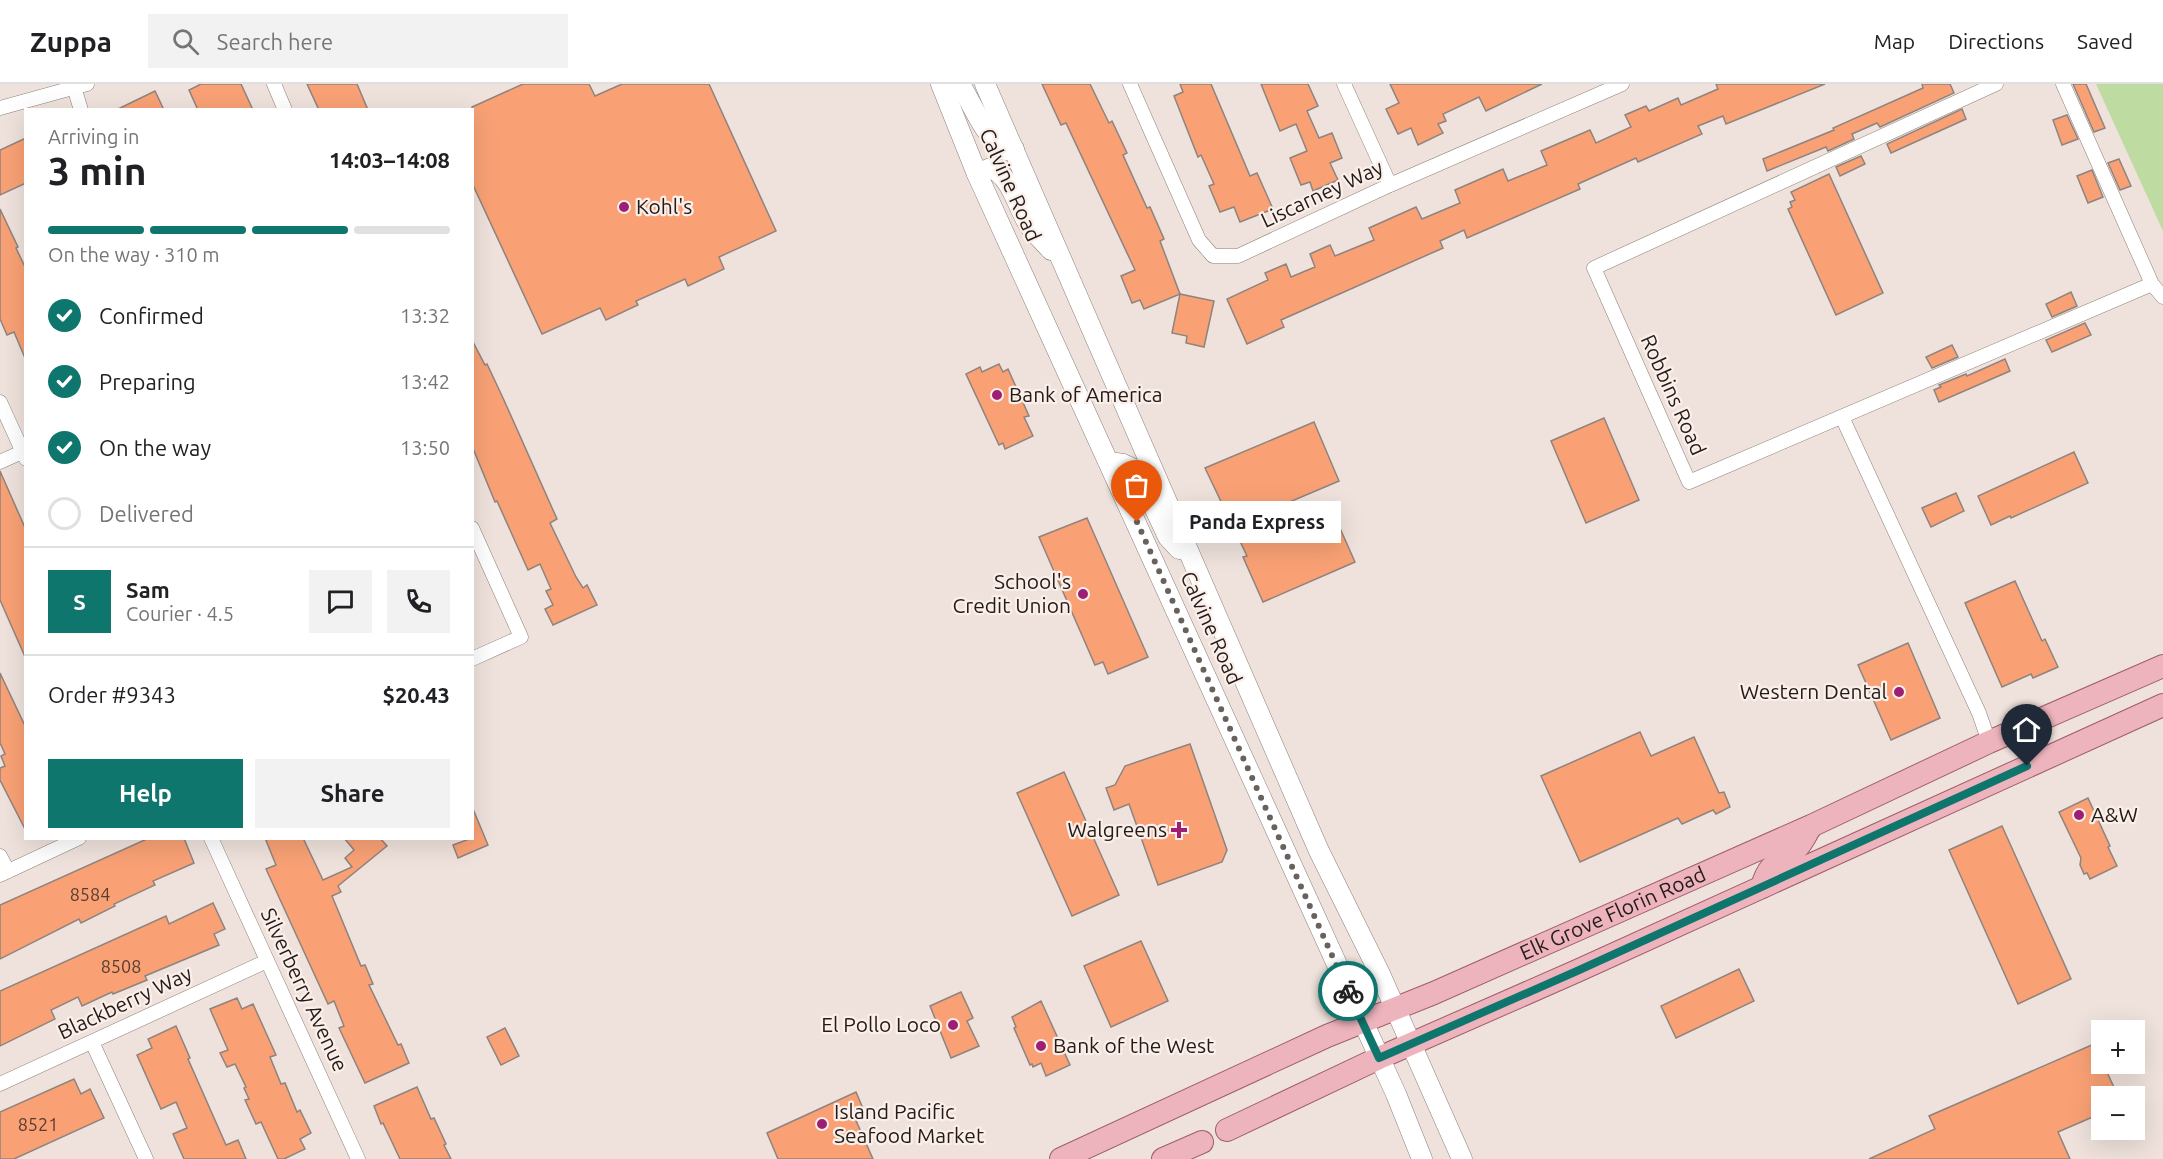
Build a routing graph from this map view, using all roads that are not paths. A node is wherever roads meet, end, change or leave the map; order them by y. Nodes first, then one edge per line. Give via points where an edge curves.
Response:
1 (274, 84) edge
2 (941, 84) edge
3 (960, 84) edge
4 (985, 84) edge
5 (1130, 84) edge
6 (1344, 84) edge
7 (1622, 84) edge
8 (1996, 84) edge
9 (2063, 84) edge
10 (81, 86) edge
11 (0, 108) edge
12 (81, 108) edge
13 (284, 108) edge
14 (1014, 149) junction
15 (977, 174) junction
16 (1390, 185) junction
17 (1064, 266) junction
18 (2152, 284) junction
19 (2163, 297) edge
20 (0, 402) edge
21 (1842, 417) junction
22 (24, 456) edge
23 (0, 462) edge
24 (1109, 462) junction
25 (474, 532) edge
26 (1193, 563) junction
27 (474, 658) edge
28 (2163, 666) edge
29 (2163, 705) edge
30 (1989, 742) junction
31 (1811, 826) junction
32 (75, 840) edge
33 (212, 840) edge
34 (0, 856) edge
35 (4, 873) edge
36 (1762, 887) junction
37 (267, 961) junction
38 (1395, 1009) junction
39 (1362, 1021) junction
40 (92, 1041) junction
41 (1411, 1044) junction
42 (1379, 1058) junction
43 (0, 1084) edge
44 (1227, 1130) joint
45 (1202, 1142) joint
46 (146, 1159) edge
47 (358, 1159) edge
48 (1061, 1159) edge
49 (1164, 1159) edge
50 (1422, 1159) edge
51 (1462, 1159) edge

1 - 13 street
2 - 15 main road, Calvine Road
3 - 14 main road via 988,132 1005,150
4 - 14 main road, Calvine Road
5 - 16 street, Liscarney Way via 1199,240 1213,256 1238,256
6 - 16 street
7 - 16 street, Liscarney Way
8 - 21 street, Robbins Road via 1594,268 1689,482
9 - 18 street
10 - 11 street
10 - 12 street
14 - 17 main road, Calvine Road
15 - 17 main road via 991,168 1005,178 1030,225
15 - 24 main road, Calvine Road
17 - 26 main road, Calvine Road
18 - 19 street
18 - 21 street, Robbins Road
20 - 22 street
21 - 30 street
22 - 23 street
24 - 26 main road via 1134,469 1167,537
24 - 39 main road, Calvine Road
25 - 27 street via 521,637
26 - 38 main road, Calvine Road via 1318,851
28 - 30 main road, Elk Grove Florin Road
29 - 36 main road, Elk Grove Florin Road
30 - 31 main road, Elk Grove Florin Road
31 - 36 main road via 1797,848 1766,872
31 - 38 main road, Elk Grove Florin Road
32 - 35 street
33 - 37 street, Silverberry Avenue
34 - 35 street
36 - 41 main road, Elk Grove Florin Road
37 - 40 street, Blackberry Way
37 - 47 street, Silverberry Avenue
38 - 39 main road, Elk Grove Florin Road
38 - 41 main road, Calvine Road
39 - 42 main road, Calvine Road
39 - 48 main road, Elk Grove Florin Road
40 - 43 street, Blackberry Way
40 - 46 street
41 - 42 main road, Elk Grove Florin Road
41 - 51 main road, Calvine Road
42 - 44 main road, Elk Grove Florin Road
42 - 50 main road, Calvine Road
44 - 45 main road, Elk Grove Florin Road
45 - 49 main road, Elk Grove Florin Road

